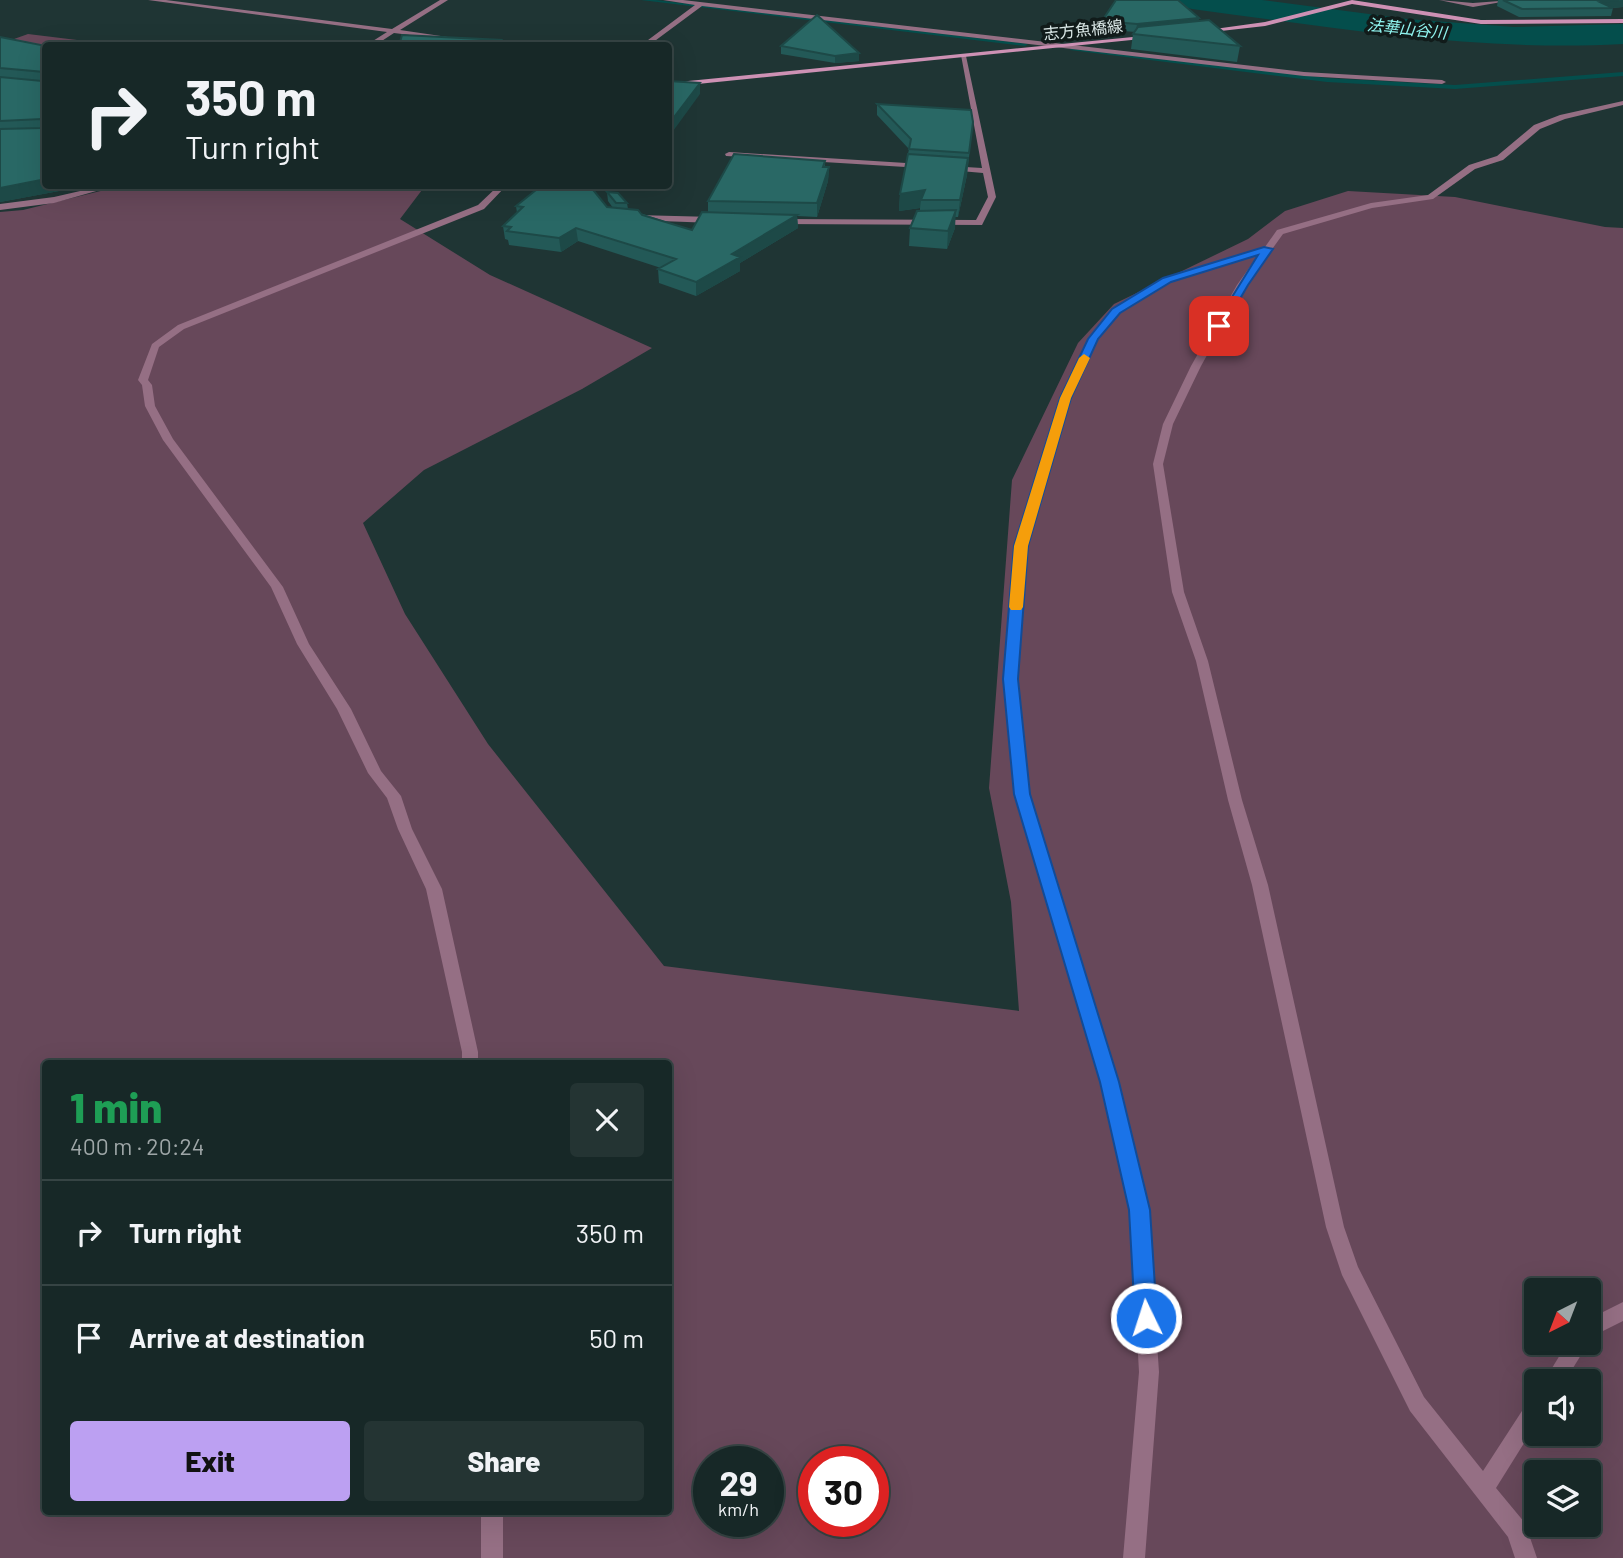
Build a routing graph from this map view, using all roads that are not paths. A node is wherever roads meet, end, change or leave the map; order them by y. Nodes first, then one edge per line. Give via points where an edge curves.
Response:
1 (151, 0) edge
2 (445, 0) edge
3 (666, 0) edge
4 (1442, 0) edge
5 (1510, 0) edge
6 (701, 4) junction
7 (1623, 21) edge
8 (393, 31) junction
9 (1198, 31) edge
10 (1157, 36) edge
11 (472, 41) edge
12 (375, 42) edge
13 (649, 42) edge
14 (1063, 45) junction
15 (963, 56) junction
16 (1442, 82) dead end
17 (672, 85) edge
18 (1623, 103) edge
19 (729, 154) dead end
20 (986, 170) junction
21 (98, 189) edge
22 (499, 189) edge
23 (0, 207) edge
24 (622, 217) edge
25 (726, 220) edge
26 (767, 222) edge
27 (1268, 249) junction
28 (470, 1060) edge
29 (1623, 1311) edge
30 (1601, 1323) edge
31 (1524, 1426) edge
32 (1483, 1489) junction
33 (492, 1515) edge
34 (492, 1558) edge
35 (1134, 1558) edge
36 (1526, 1558) edge

1 - 8 street
2 - 8 street
3 - 6 street
4 - 5 street via 1473,5
6 - 13 street
6 - 14 street
7 - 9 main road via 1518,24 1364,3 1334,5 1265,24
8 - 11 street
8 - 12 street
10 - 14 main road, 志方魚橋線
14 - 15 main road, 志方魚橋線
14 - 16 street via 1304,74
15 - 17 main road, 志方魚橋線
15 - 20 street
18 - 27 street via 1537,127 1500,158 1472,167 1430,197 1371,206 1280,232
19 - 20 street
20 - 26 street via 992,197 979,223
21 - 23 street
22 - 28 street via 481,207 181,327 155,346 144,380 150,406 168,440 278,587 303,644 344,709 375,773 394,796 433,889
24 - 25 street
27 - 32 street via 1222,320 1168,424 1158,464 1178,592 1202,661 1260,885 1335,1227 1349,1269 1416,1404
27 - 35 street via 1167,280 1116,311 1093,339 1066,398 1021,546 1010,679 1022,794 1109,1082 1139,1210 1149,1372
29 - 30 street
31 - 32 street
32 - 36 street via 1517,1531
33 - 34 street

